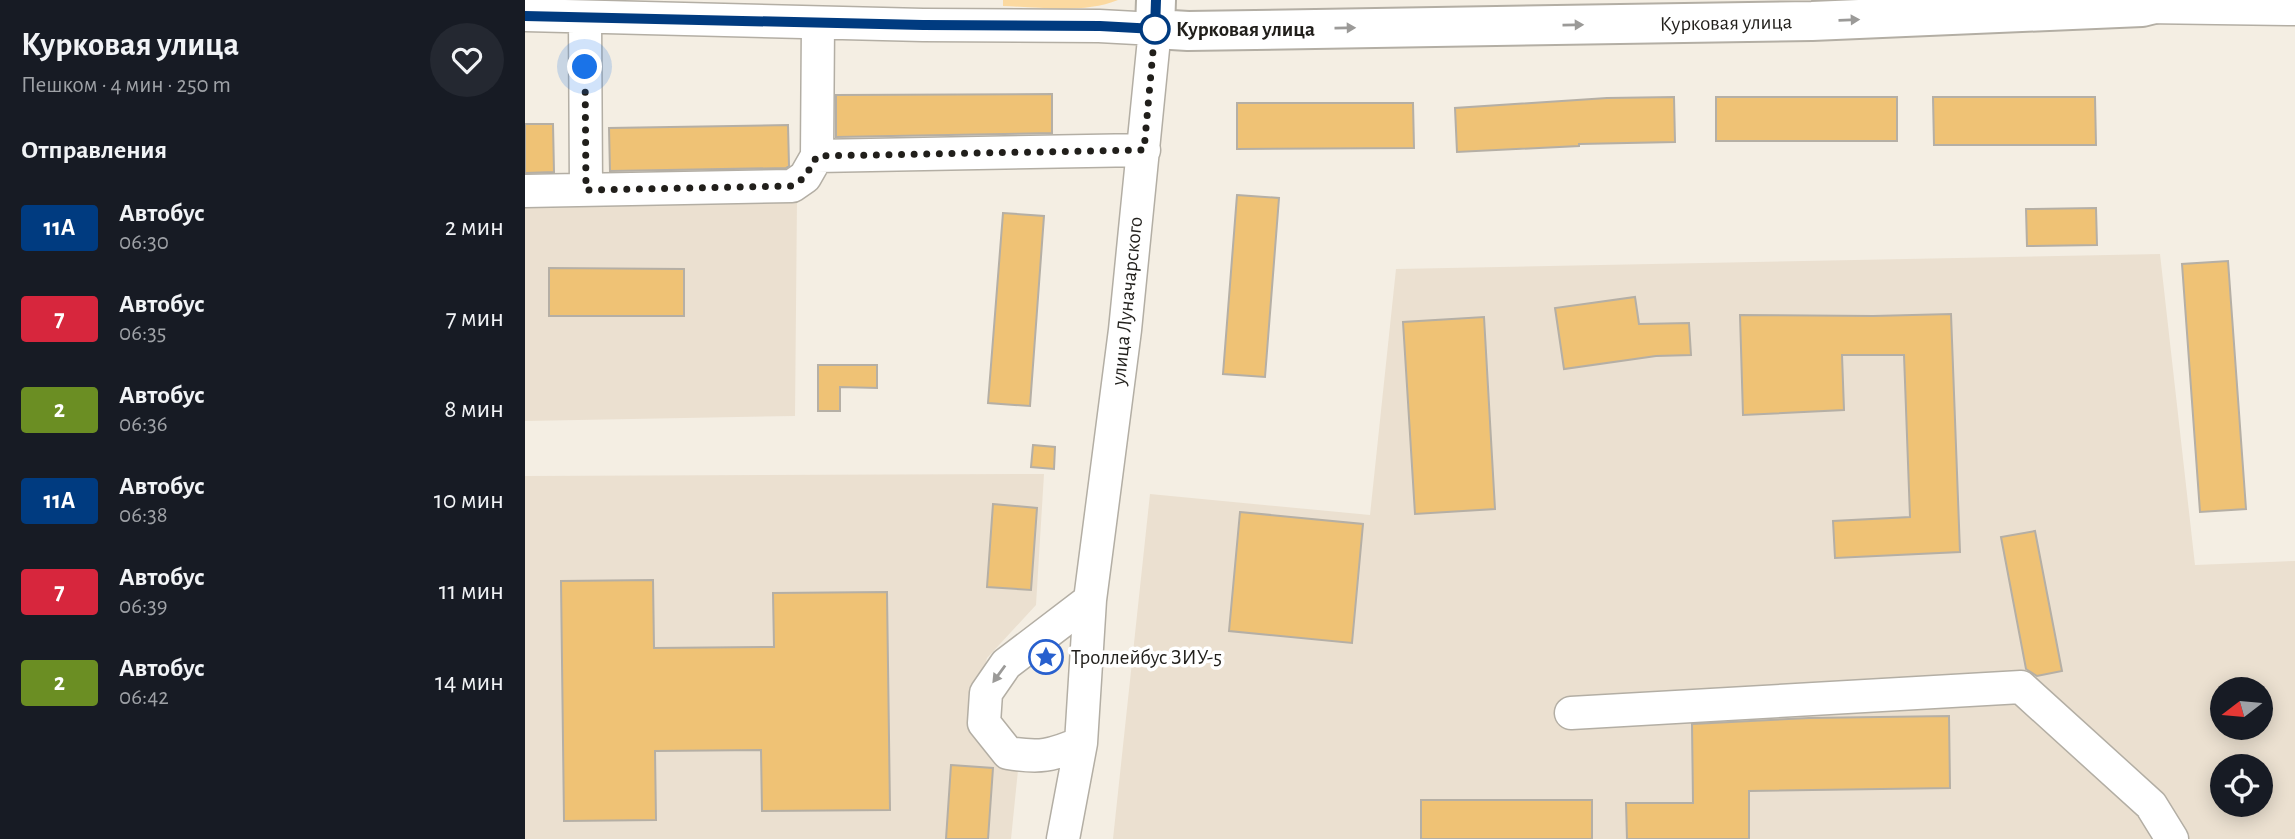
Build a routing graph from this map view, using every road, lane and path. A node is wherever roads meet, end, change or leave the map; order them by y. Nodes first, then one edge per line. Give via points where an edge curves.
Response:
1 (2156, 4) edge
2 (2041, 6) edge
3 (2295, 9) edge
4 (1814, 11) edge
5 (923, 12) edge
6 (1155, 15) edge
7 (525, 16) edge
8 (585, 18) junction
9 (818, 23) junction
10 (1144, 150) junction
11 (817, 156) junction
12 (586, 190) junction
13 (525, 191) edge
14 (1090, 600) junction
15 (1571, 713) dead end
16 (1081, 743) junction
17 (1063, 839) edge
18 (2172, 839) edge

1 - 2 main road, Курковая улица
1 - 3 street
4 -> 2 main road, Курковая улица
6 -> 4 main road, Курковая улица via 1188,31
5 - 6 street, Курковая улица via 1100,26
5 - 9 street, Курковая улица
6 - 10 street, улица Луначарского
7 - 8 street, Курковая улица
8 - 9 street, Курковая улица
8 - 12 street
9 - 11 street
10 - 11 street
10 - 14 street, улица Луначарского
11 - 12 street via 805,177 792,186
12 - 13 street
14 - 16 street, улица Луначарского
14 -> 16 street via 1006,664 986,692 984,723 1008,753 1055,755
15 - 18 street via 2021,687 2151,805
16 - 17 street, улица Луначарского

